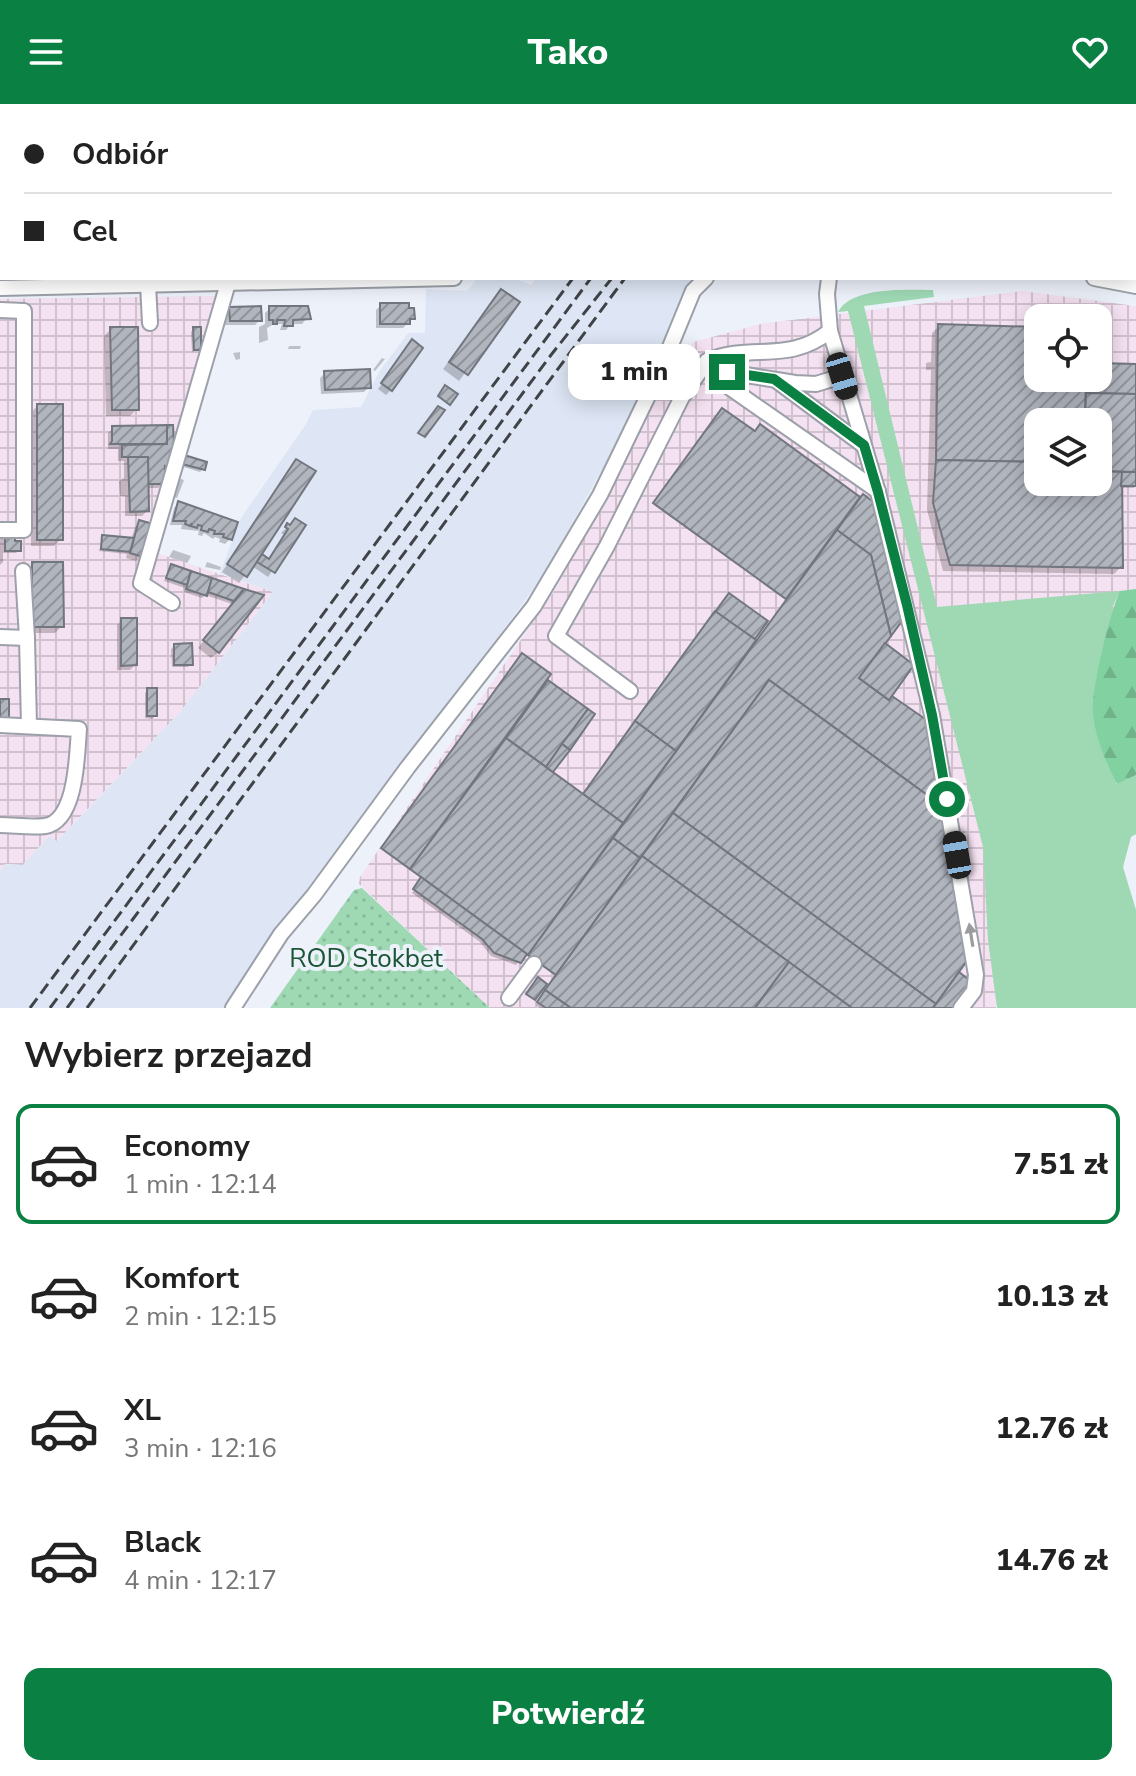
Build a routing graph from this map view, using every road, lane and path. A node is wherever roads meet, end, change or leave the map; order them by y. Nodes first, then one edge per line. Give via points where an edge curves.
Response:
1 (364, 280) edge
2 (704, 280) edge
3 (829, 280) edge
4 (1104, 280) edge
5 (228, 283) junction
6 (148, 284) junction
7 (1136, 286) edge
8 (0, 288) edge
9 (0, 310) edge
10 (150, 323) dead end
11 (830, 331) junction
12 (707, 361) junction
13 (842, 376) junction
14 (774, 379) junction
15 (864, 445) junction
16 (878, 492) junction
17 (0, 530) edge
18 (23, 571) dead end
19 (172, 603) dead end
20 (0, 637) edge
21 (27, 638) junction
22 (630, 691) dead end
23 (0, 725) edge
24 (29, 726) junction
25 (0, 825) edge
26 (534, 964) dead end
27 (509, 998) dead end
28 (233, 1008) edge
29 (961, 1008) edge

1 - 5 street
2 - 28 street via 693,291 600,495 534,606 281,934
3 - 11 street
4 - 7 street
5 - 6 street
5 - 19 street via 141,583
6 - 8 street
6 - 10 street
9 - 17 street via 24,311 24,530
11 - 12 street via 795,351 735,353
11 - 13 street
12 - 14 street via 727,372
12 - 16 street via 719,380
12 - 22 street via 682,397 556,636
13 - 14 street via 816,384
13 - 15 street
14 - 15 street
15 - 16 street
29 -> 16 street via 974,991 976,975 967,912 932,715
18 - 21 street
20 - 21 street
21 - 24 street
23 - 24 street
24 - 25 street via 79,729 74,786 48,826
26 - 27 street

